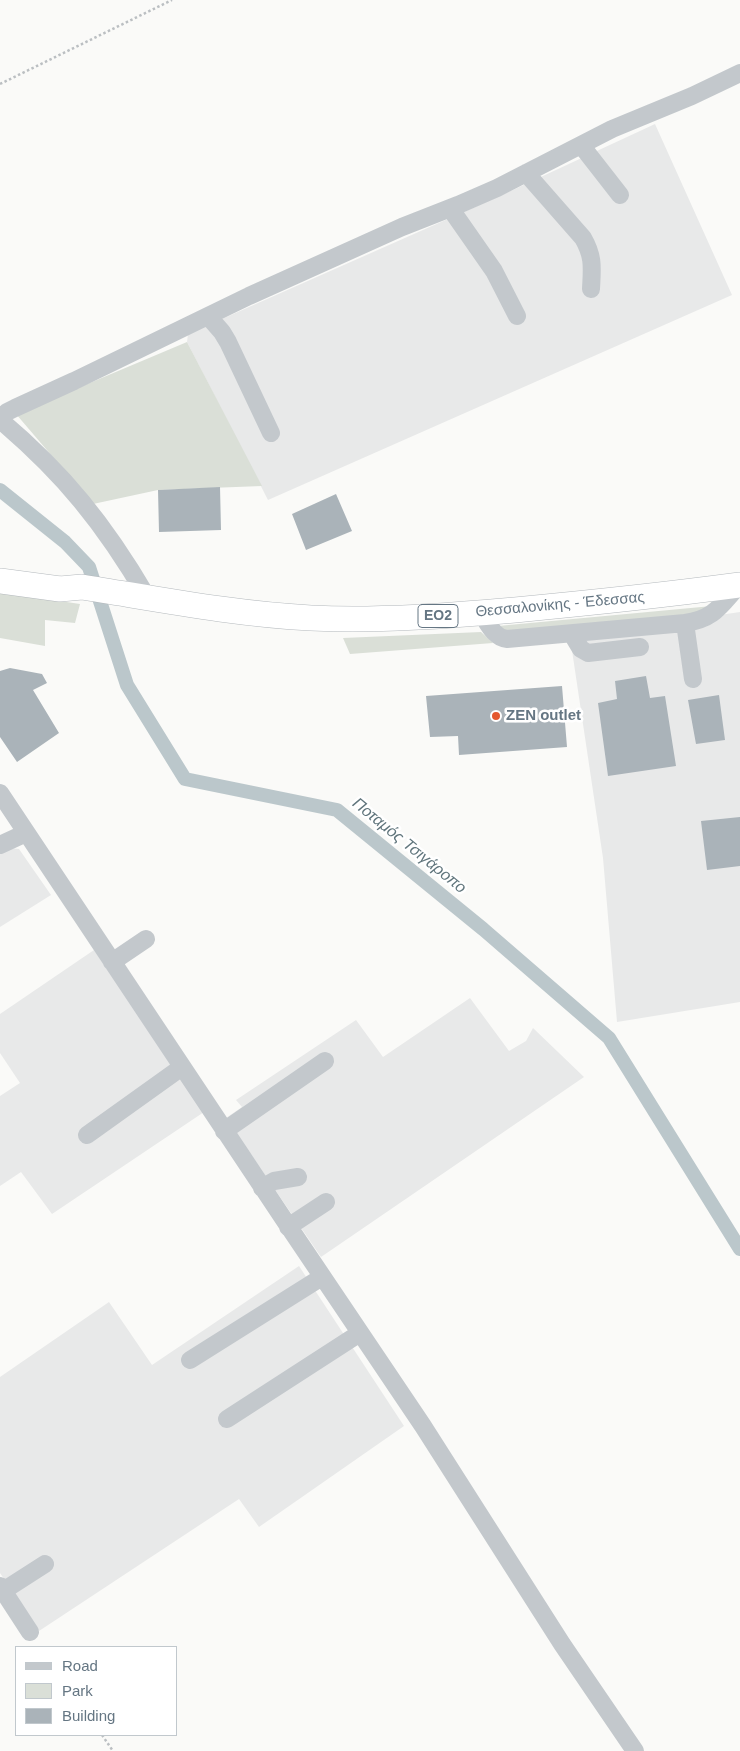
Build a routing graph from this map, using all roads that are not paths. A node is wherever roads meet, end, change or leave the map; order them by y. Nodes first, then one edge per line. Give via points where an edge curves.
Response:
1 (740, 73) edge
2 (581, 145) junction
3 (526, 173) junction
4 (620, 195) dead end
5 (450, 208) junction
6 (591, 289) dead end
7 (208, 316) junction
8 (517, 316) dead end
9 (0, 420) edge
10 (271, 433) dead end
11 (0, 566) edge
12 (0, 581) edge
13 (739, 585) edge
14 (82, 587) junction
15 (142, 596) junction
16 (480, 613) junction
17 (685, 623) junction
18 (572, 634) junction
19 (640, 647) dead end
20 (693, 679) dead end
21 (0, 793) edge
22 (26, 833) junction
23 (0, 845) edge
24 (146, 939) dead end
25 (112, 962) junction
26 (325, 1061) dead end
27 (182, 1067) junction
28 (224, 1131) junction
29 (87, 1135) dead end
30 (298, 1177) dead end
31 (262, 1188) junction
32 (326, 1202) dead end
33 (288, 1227) junction
34 (322, 1277) junction
35 (360, 1333) junction
36 (190, 1360) dead end
37 (227, 1419) dead end
38 (45, 1564) dead end
39 (2, 1589) edge
40 (30, 1632) dead end
41 (635, 1751) edge

1 - 2 street
2 - 3 street
2 - 4 street
3 - 5 street
3 - 6 street via 583,238 592,260
5 - 7 street
5 - 8 street via 494,271
7 - 9 street via 7,412
7 - 10 street via 228,342
9 - 15 street via 41,456 80,498 114,543
11 - 14 highway, Θεσσαλονίκης - Έδεσσας / ΕΟ2 via 63,579
12 - 14 highway, Θεσσαλονίκης - Έδεσσας / ΕΟ2 via 60,589
13 - 16 highway, Θεσσαλονίκης - Έδεσσας / ΕΟ2
13 - 17 street via 714,613
14 - 15 highway, Θεσσαλονίκης - Έδεσσας / ΕΟ2
15 - 16 highway, Θεσσαλονίκης - Έδεσσας / ΕΟ2 via 309,618 358,620
16 - 18 street via 503,638
17 - 18 street
17 - 20 street
18 - 19 street via 581,649 588,653
21 - 22 street
22 - 23 street
22 - 25 street
24 - 25 street
25 - 27 street
26 - 28 street
27 - 28 street
27 - 29 street
28 - 31 street
30 - 31 street via 274,1181
31 - 33 street
32 - 33 street
33 - 34 street
34 - 35 street
34 - 36 street
35 - 37 street
35 - 41 street
38 - 39 street
39 - 40 street

